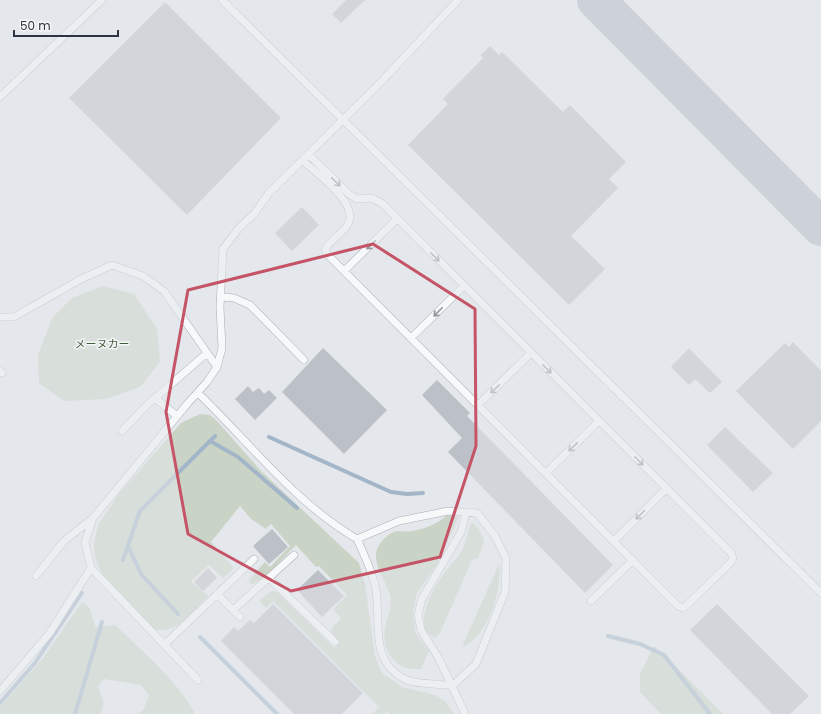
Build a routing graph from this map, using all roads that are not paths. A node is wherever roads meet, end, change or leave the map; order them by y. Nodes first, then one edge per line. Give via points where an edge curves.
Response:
1 (102, 0) edge
2 (222, 0) edge
3 (458, 0) edge
4 (0, 97) edge
5 (343, 120) junction
6 (308, 154) junction
7 (302, 160) junction
8 (397, 219) junction
9 (344, 271) junction
10 (464, 286) junction
11 (221, 296) junction
12 (0, 317) edge
13 (411, 338) junction
14 (531, 353) junction
15 (207, 354) junction
16 (304, 360) dead end
17 (217, 367) junction
18 (198, 393) junction
19 (155, 398) junction
20 (478, 405) junction
21 (177, 416) junction
22 (599, 421) junction
23 (122, 431) dead end
24 (546, 473) junction
25 (667, 488) junction
26 (466, 512) junction
27 (93, 518) junction
28 (357, 539) junction
29 (614, 541) junction
30 (294, 555) dead end
31 (254, 559) dead end
32 (633, 560) junction
33 (91, 568) junction
34 (36, 576) dead end
35 (269, 578) junction
36 (821, 593) edge
37 (217, 594) junction
38 (591, 601) dead end
39 (233, 610) junction
40 (240, 617) dead end
41 (335, 642) dead end
42 (164, 645) junction
43 (198, 680) dead end
44 (452, 686) junction
45 (0, 691) edge
46 (465, 714) edge

1 - 4 lane
2 - 5 lane
3 - 5 lane
5 - 6 lane
5 - 36 lane
6 - 7 lane
6 -> 8 lane via 349,194 357,199 372,198 383,204
7 - 9 lane via 347,204 350,218 348,224 326,246 326,250
7 - 11 lane via 269,193 223,249
8 -> 9 lane
8 -> 10 lane
9 - 13 lane
10 -> 13 lane
10 - 14 lane
11 - 16 lane via 250,305
11 - 17 lane via 222,348
12 - 15 lane via 14,317 81,279 112,265 143,276 164,291
13 - 20 lane
14 -> 20 lane
14 -> 22 lane
15 - 17 lane
15 - 19 lane
17 - 18 lane
18 - 21 lane
18 - 28 lane via 281,480 333,525
19 - 21 lane
19 - 23 lane
20 - 24 lane
21 - 27 lane
22 -> 24 lane
22 -> 25 lane
24 - 29 lane
25 -> 29 lane
25 - 32 lane via 733,558 682,608
26 - 28 lane via 448,511 399,520
26 - 44 lane via 462,532 427,590 418,614 421,630
26 - 44 lane via 477,513 495,536 506,558 505,592 476,664
27 - 33 lane via 85,542
27 - 34 lane via 64,541
28 - 44 lane via 375,586 377,638 384,660 395,673 408,680
29 - 32 lane
30 - 35 lane
31 - 37 lane
32 - 38 lane
33 - 42 lane
33 - 45 lane via 49,634
35 - 39 lane
35 - 41 lane
37 - 39 lane
37 - 42 lane
39 - 40 lane
42 - 43 lane
44 - 46 lane

